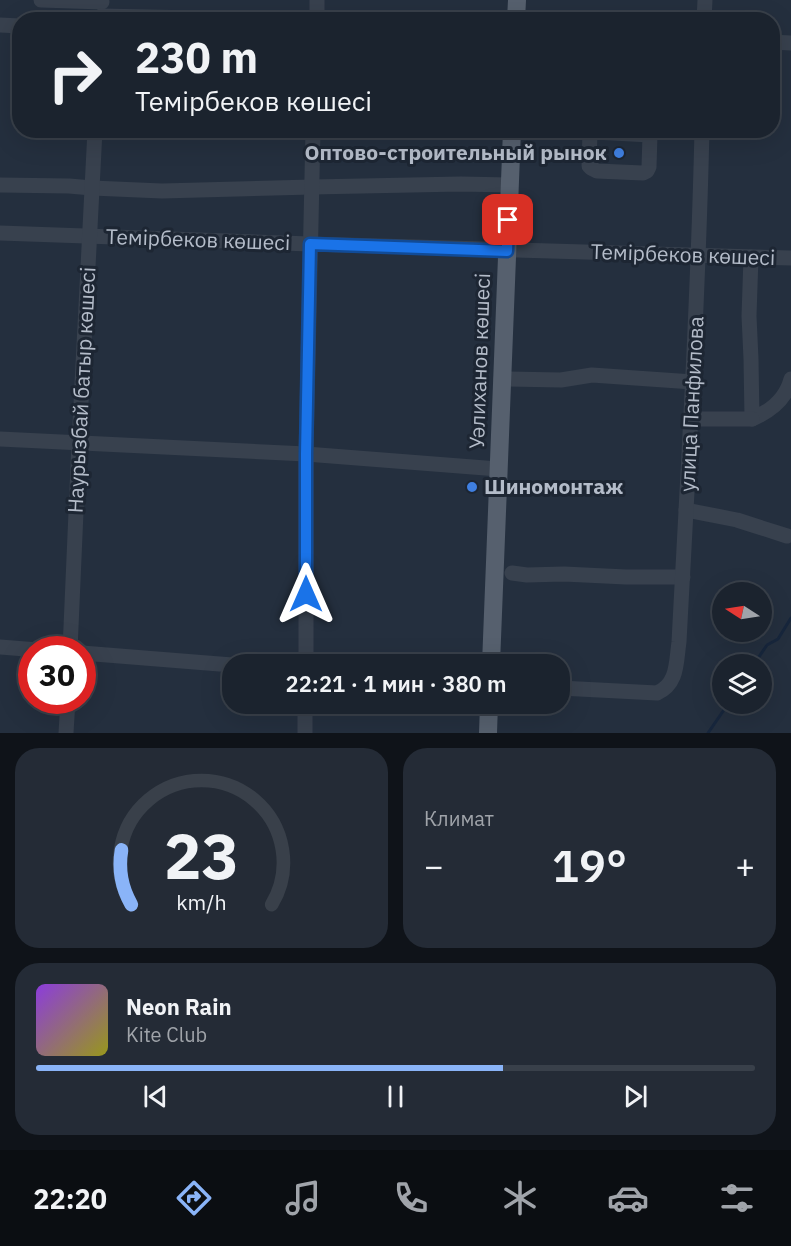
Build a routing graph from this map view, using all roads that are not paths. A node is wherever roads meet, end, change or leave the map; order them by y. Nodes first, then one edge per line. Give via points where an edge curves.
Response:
1 (41, 0) edge
2 (101, 9) edge
3 (153, 12) edge
4 (95, 138) edge
5 (313, 138) edge
6 (512, 138) edge
7 (590, 138) edge
8 (650, 138) edge
9 (702, 138) edge
10 (0, 185) edge
11 (509, 185) junction
12 (312, 187) junction
13 (92, 188) junction
14 (0, 233) edge
15 (89, 236) junction
16 (310, 244) junction
17 (507, 251) junction
18 (699, 256) junction
19 (751, 257) junction
20 (791, 258) edge
21 (791, 379) edge
22 (501, 380) junction
23 (693, 382) junction
24 (752, 419) junction
25 (691, 420) junction
26 (0, 439) edge
27 (79, 443) junction
28 (306, 454) junction
29 (498, 469) junction
30 (686, 510) junction
31 (787, 536) dead end
32 (512, 573) dead end
33 (683, 578) junction
34 (71, 636) edge
35 (0, 647) edge
36 (18, 648) edge
37 (96, 654) edge
38 (306, 654) edge
39 (491, 654) edge
40 (222, 664) edge
41 (570, 689) edge
42 (67, 714) edge
43 (305, 714) edge
44 (489, 714) edge
45 (66, 733) edge
46 (305, 733) edge
47 (488, 733) edge

1 - 2 street
2 - 3 street
4 - 13 street, Наурызбай батыр көшесі
5 - 12 street
6 - 11 main road, Уәлиханов көшесі
7 - 8 street via 589,165 594,170 643,173 649,167
9 - 18 street, улица Панфилова
10 - 13 street
11 - 12 street
11 - 17 main road, Уәлиханов көшесі
12 - 13 street via 162,191
12 - 16 street
13 - 15 street, Наурызбай батыр көшесі
14 - 15 street, Темірбеков көшесі
15 - 16 street, Темірбеков көшесі
15 - 27 street, Наурызбай батыр көшесі
16 - 17 street, Темірбеков көшесі
16 - 28 street
17 - 18 street, Темірбеков көшесі
17 - 22 main road, Уәлиханов көшесі
18 - 19 street, Темірбеков көшесі
18 - 23 street, улица Панфилова
19 - 20 street, Темірбеков көшесі
19 - 24 street
21 - 24 street via 779,401
22 - 23 street via 561,380 592,375
22 - 29 main road, Уәлиханов көшесі
23 - 25 street, улица Панфилова
24 - 25 street
25 - 30 street, улица Панфилова
26 - 27 street
27 - 28 street
27 - 34 street, Наурызбай батыр көшесі
28 - 29 street
28 - 38 street
29 - 39 main road, Уәлиханов көшесі
30 - 31 street via 737,520
30 - 33 street, улица Панфилова
32 - 33 street
33 - 41 street, улица Панфилова via 680,642 674,676 664,690 657,693
35 - 36 street
37 - 40 street
42 - 45 street
43 - 46 street
44 - 47 main road

